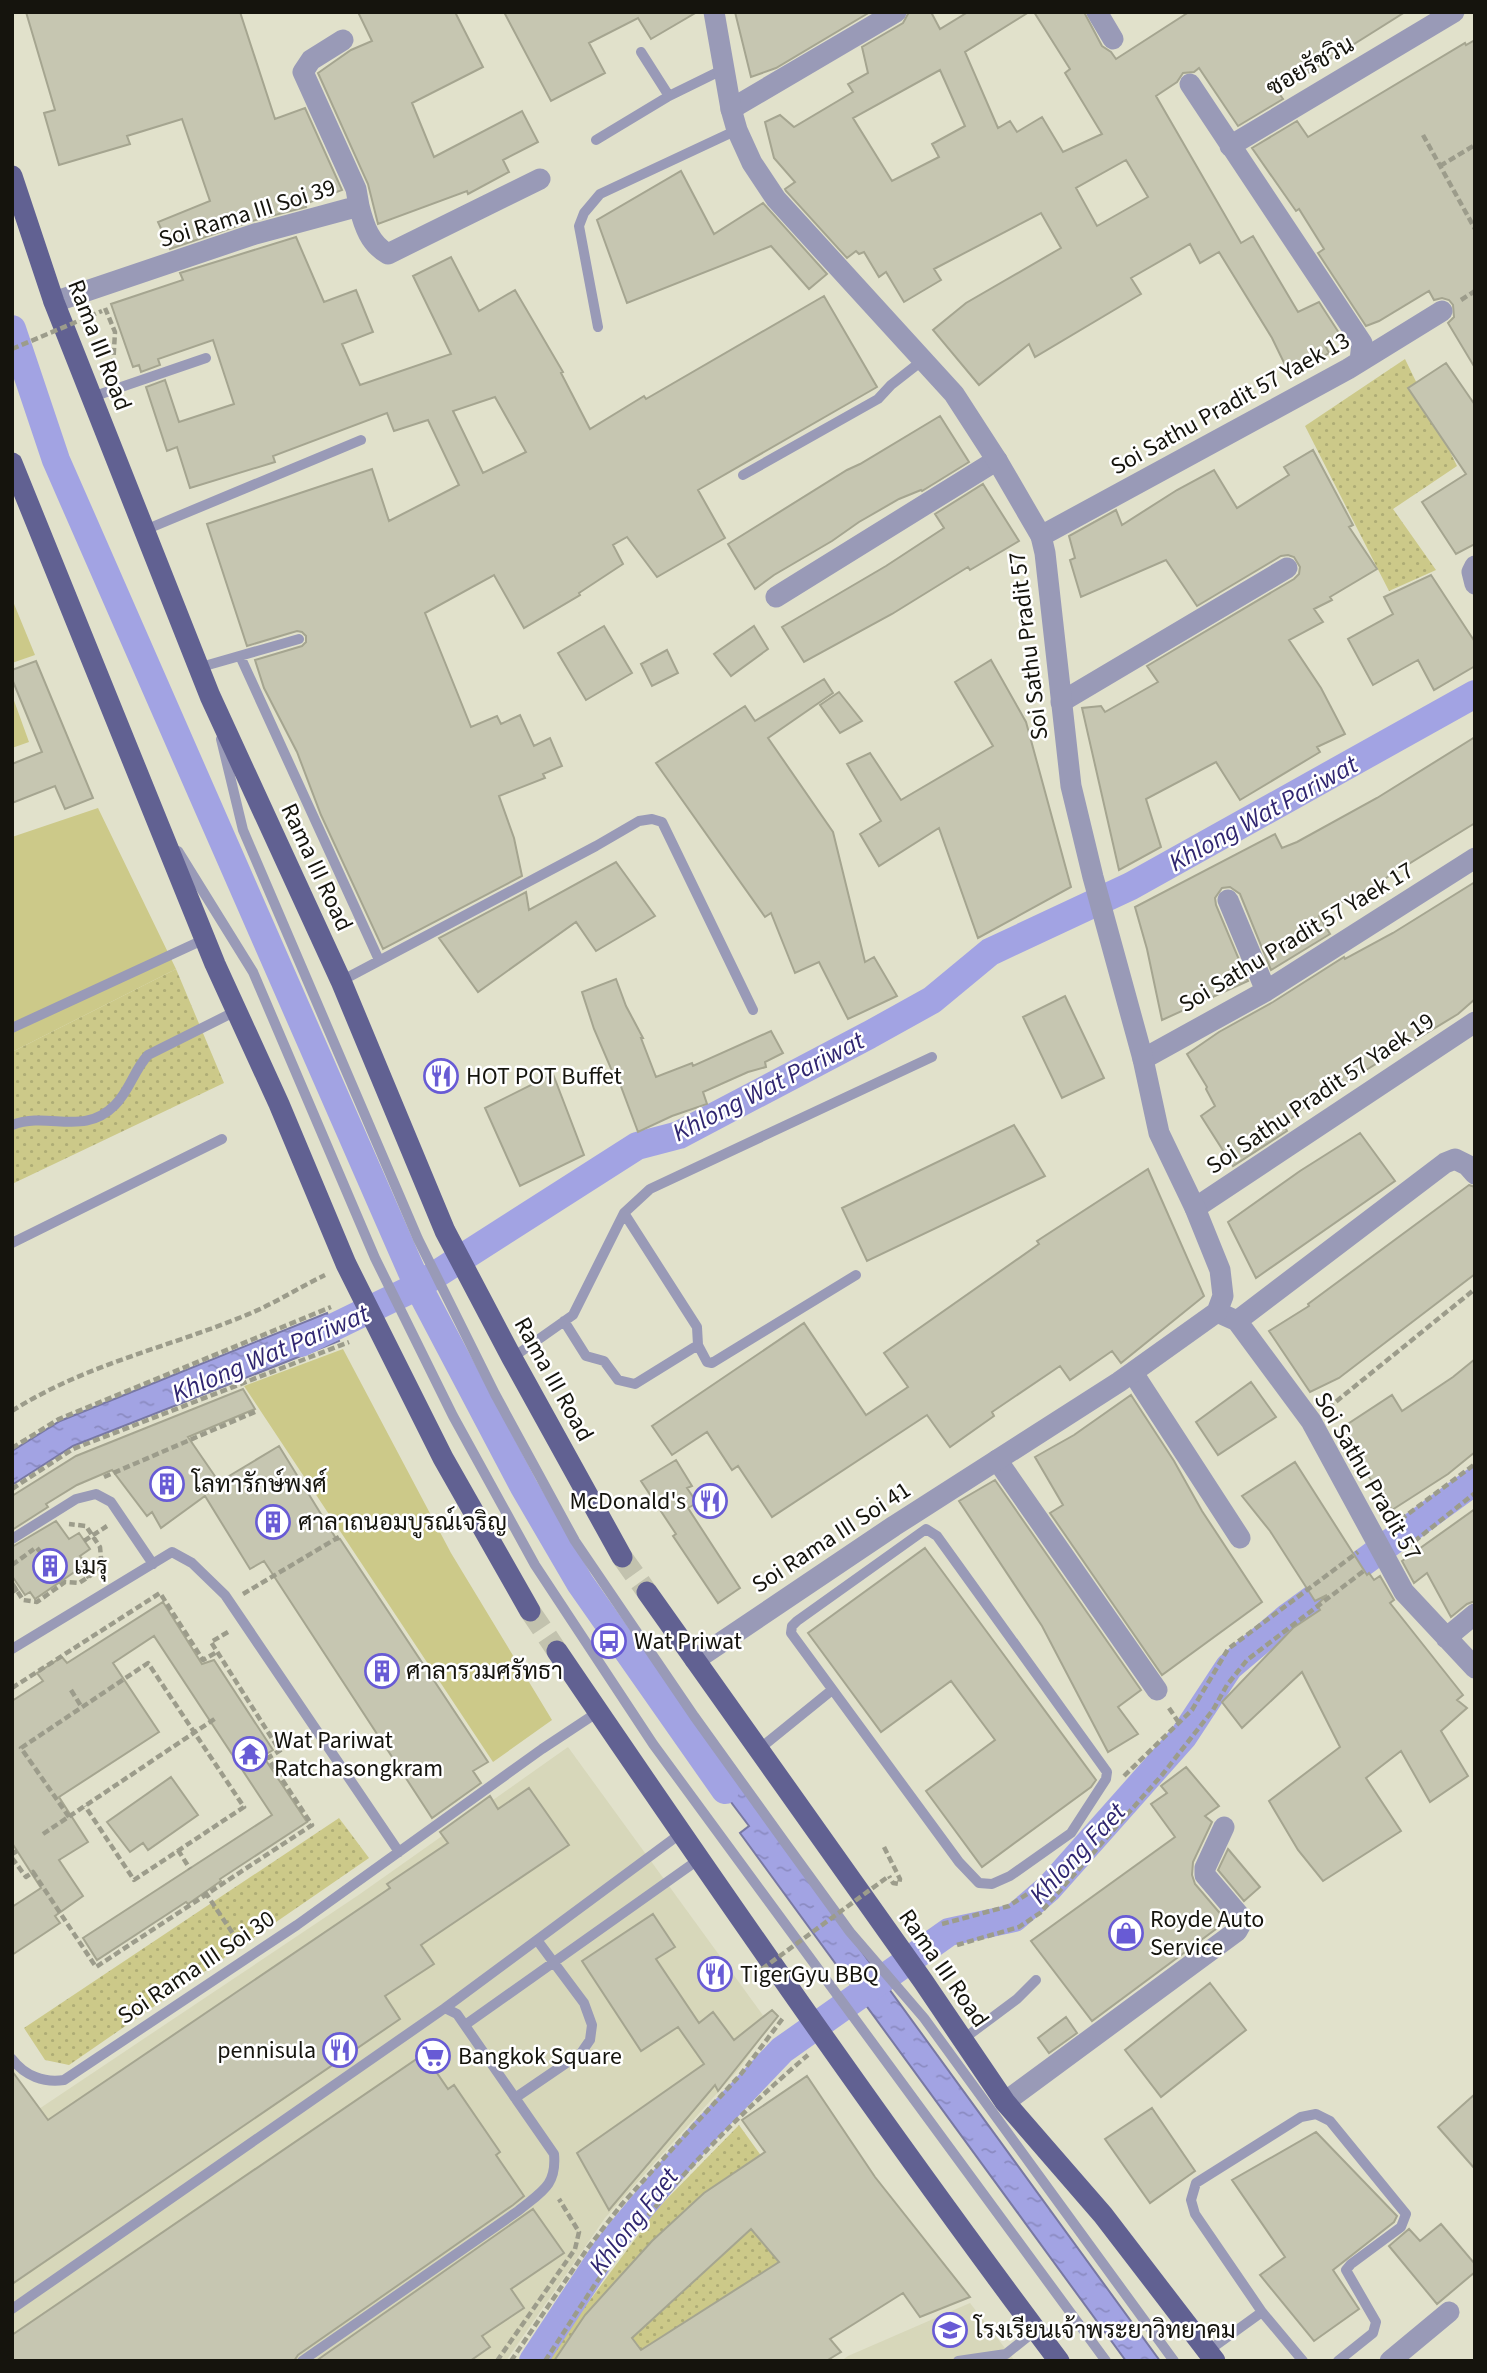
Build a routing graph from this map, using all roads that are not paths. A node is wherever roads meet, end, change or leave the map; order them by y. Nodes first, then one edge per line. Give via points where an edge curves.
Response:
1 (714, 12) edge
2 (896, 12) edge
3 (1097, 12) edge
4 (1454, 12) edge
5 (1114, 38) dead end
6 (344, 40) dead end
7 (641, 52) dead end
8 (724, 69) junction
9 (1190, 84) dead end
10 (669, 96) junction
11 (731, 109) junction
12 (737, 130) junction
13 (596, 140) dead end
14 (1230, 146) junction
15 (12, 176) edge
16 (540, 179) dead end
17 (359, 206) junction
18 (54, 302) junction
19 (1443, 312) dead end
20 (598, 327) dead end
21 (206, 358) dead end
22 (923, 360) junction
23 (1360, 360) junction
24 (92, 397) junction
25 (361, 440) dead end
26 (997, 460) junction
27 (12, 463) edge
28 (743, 475) dead end
29 (145, 530) junction
30 (1041, 537) junction
31 (1475, 566) edge
32 (1287, 568) dead end
33 (1475, 584) edge
34 (776, 597) dead end
35 (299, 639) dead end
36 (240, 656) junction
37 (201, 667) junction
38 (210, 695) junction
39 (1061, 702) junction
40 (149, 804) junction
41 (1475, 858) edge
42 (1228, 900) dead end
43 (205, 939) junction
44 (379, 960) junction
45 (341, 981) junction
46 (1266, 991) junction
47 (753, 1010) dead end
48 (236, 1012) junction
49 (1475, 1022) edge
50 (12, 1028) edge
51 (932, 1057) dead end
52 (1143, 1059) junction
53 (12, 1125) edge
54 (222, 1139) dead end
55 (1475, 1174) edge
56 (1195, 1208) junction
57 (624, 1213) junction
58 (12, 1243) edge
59 (856, 1275) dead end
60 (1217, 1312) junction
61 (564, 1321) junction
62 (1237, 1321) junction
63 (698, 1345) junction
64 (512, 1358) junction
65 (1133, 1373) junction
66 (997, 1460) junction
67 (1240, 1538) dead end
68 (12, 1539) edge
69 (622, 1557) tunnel mouth
70 (153, 1564) junction
71 (647, 1592) tunnel mouth
72 (530, 1611) tunnel mouth
73 (1475, 1614) edge
74 (1446, 1638) junction
75 (12, 1649) edge
76 (557, 1651) tunnel mouth
77 (695, 1660) junction
78 (1475, 1668) edge
79 (832, 1690) junction
80 (1157, 1690) dead end
81 (598, 1712) junction
82 (758, 1750) junction
83 (1224, 1828) dead end
84 (680, 1834) junction
85 (399, 1852) junction
86 (698, 1860) junction
87 (537, 1940) junction
88 (554, 1963) junction
89 (1036, 1980) dead end
90 (445, 2007) junction
91 (465, 2025) junction
92 (962, 2040) junction
93 (12, 2059) edge
94 (515, 2098) junction
95 (1005, 2102) junction
96 (12, 2309) edge
97 (1262, 2312) junction
98 (1449, 2312) dead end
99 (1036, 2330) junction
100 (1212, 2356) edge
101 (302, 2361) edge
102 (958, 2361) edge
103 (1059, 2361) edge
104 (1106, 2361) edge
105 (1174, 2361) edge
106 (1303, 2361) edge
107 (1338, 2361) edge
108 (1391, 2361) edge

1 - 8 street, Soi Sathu Pradit 57
2 - 11 street
3 - 5 street
4 - 14 street, ซอยรัชวิน
6 - 17 street via 312,60 303,72 356,189
7 - 10 lane
8 - 10 lane
8 - 11 street, Soi Sathu Pradit 57
9 - 14 street
10 - 13 lane
11 - 12 street, Soi Sathu Pradit 57
12 - 20 lane via 600,194 584,213 579,226
12 - 22 street, Soi Sathu Pradit 57 via 776,200
14 - 23 street via 1362,343
15 - 18 main road, Rama III Road
16 - 17 street, Soi Rama III Soi 39 via 388,254 378,249 364,227
17 - 18 street, Soi Rama III Soi 39 via 255,234
18 - 24 main road, Rama III Road
19 - 23 street, Soi Sathu Pradit 57 Yaek 13
21 - 24 lane
22 - 26 street, Soi Sathu Pradit 57 via 954,394
22 - 28 lane via 878,399
23 - 30 street, Soi Sathu Pradit 57 Yaek 13
24 - 29 main road, Rama III Road
25 - 29 lane
26 - 30 street, Soi Sathu Pradit 57
26 - 34 street
27 - 40 main road
29 - 37 main road, Rama III Road
30 - 39 street, Soi Sathu Pradit 57
31 - 33 street
32 - 39 street
35 - 36 lane
36 - 37 lane
36 - 44 lane
37 - 38 main road, Rama III Road
38 - 45 main road, Rama III Road
38 - 105 lane via 243,830 418,1239 575,1541 850,1932 925,2018
39 - 52 street, Soi Sathu Pradit 57 via 1071,786
40 - 43 main road
40 - 104 lane via 253,971 387,1283 534,1565 653,1744
41 - 46 street, Soi Sathu Pradit 57 Yaek 17
42 - 46 street
43 - 48 main road
43 - 50 lane
44 - 45 lane
44 - 47 lane via 639,821 652,819 662,821
45 - 64 main road, Rama III Road via 445,1231
46 - 52 street, Soi Sathu Pradit 57 Yaek 17
48 - 53 lane via 148,1055 125,1093 95,1120 36,1119
48 - 72 main road via 376,1328
49 - 56 street, Soi Sathu Pradit 57 Yaek 19
51 - 57 lane via 650,1189
52 - 56 street, Soi Sathu Pradit 57 via 1160,1133
54 - 58 lane
55 - 62 street via 1455,1159 1445,1163
56 - 60 street, Soi Sathu Pradit 57 via 1220,1270 1223,1296
57 - 61 lane via 573,1315
57 - 63 lane via 697,1327
59 - 63 lane via 712,1363
60 - 62 street, Soi Sathu Pradit 57
60 - 65 street
61 - 63 lane via 586,1356 604,1361 618,1380 635,1384
61 - 64 lane
62 - 74 street, Soi Sathu Pradit 57 via 1311,1421 1404,1592
64 - 69 main road, Rama III Road
65 - 66 street
65 - 67 street
66 - 77 street, Soi Rama III Soi 41
66 - 80 street
68 - 70 lane via 76,1499 96,1494 111,1502
70 - 75 lane
70 - 85 lane via 172,1552 192,1563 230,1602
71 - 77 main road, Rama III Road
73 - 74 street
74 - 78 street, Soi Sathu Pradit 57
76 - 81 main road
77 - 82 main road, Rama III Road
79 - 79 lane via 979,1883 992,1884 1010,1876 1071,1833 1108,1775 930,1530 922,1531 792,1626 791,1633
79 - 82 lane
81 - 84 main road
81 - 85 lane, Soi Rama III Soi 30
82 - 92 main road, Rama III Road
83 - 95 street via 1205,1875 1239,1915 1242,1922 1237,1931
84 - 86 main road
84 - 87 lane
85 - 93 lane, Soi Rama III Soi 30 via 64,2080 48,2082 32,2076
86 - 88 lane
86 - 99 main road
87 - 88 lane
87 - 90 lane
88 - 91 lane
88 - 94 lane via 584,2003 592,2025 590,2040 581,2053
89 - 92 lane
90 - 91 lane
90 - 96 lane
91 - 94 lane
92 - 95 main road, Rama III Road
94 - 101 lane via 554,2154 550,2185
95 - 100 main road, Rama III Road via 1103,2216
97 - 100 lane
97 - 106 lane
97 - 107 lane via 1195,2214 1191,2200 1196,2183 1301,2117 1316,2114 1330,2120 1406,2214 1401,2227 1346,2270 1376,2322 1373,2333
98 - 108 street
99 - 102 lane via 1006,2354
99 - 103 main road

